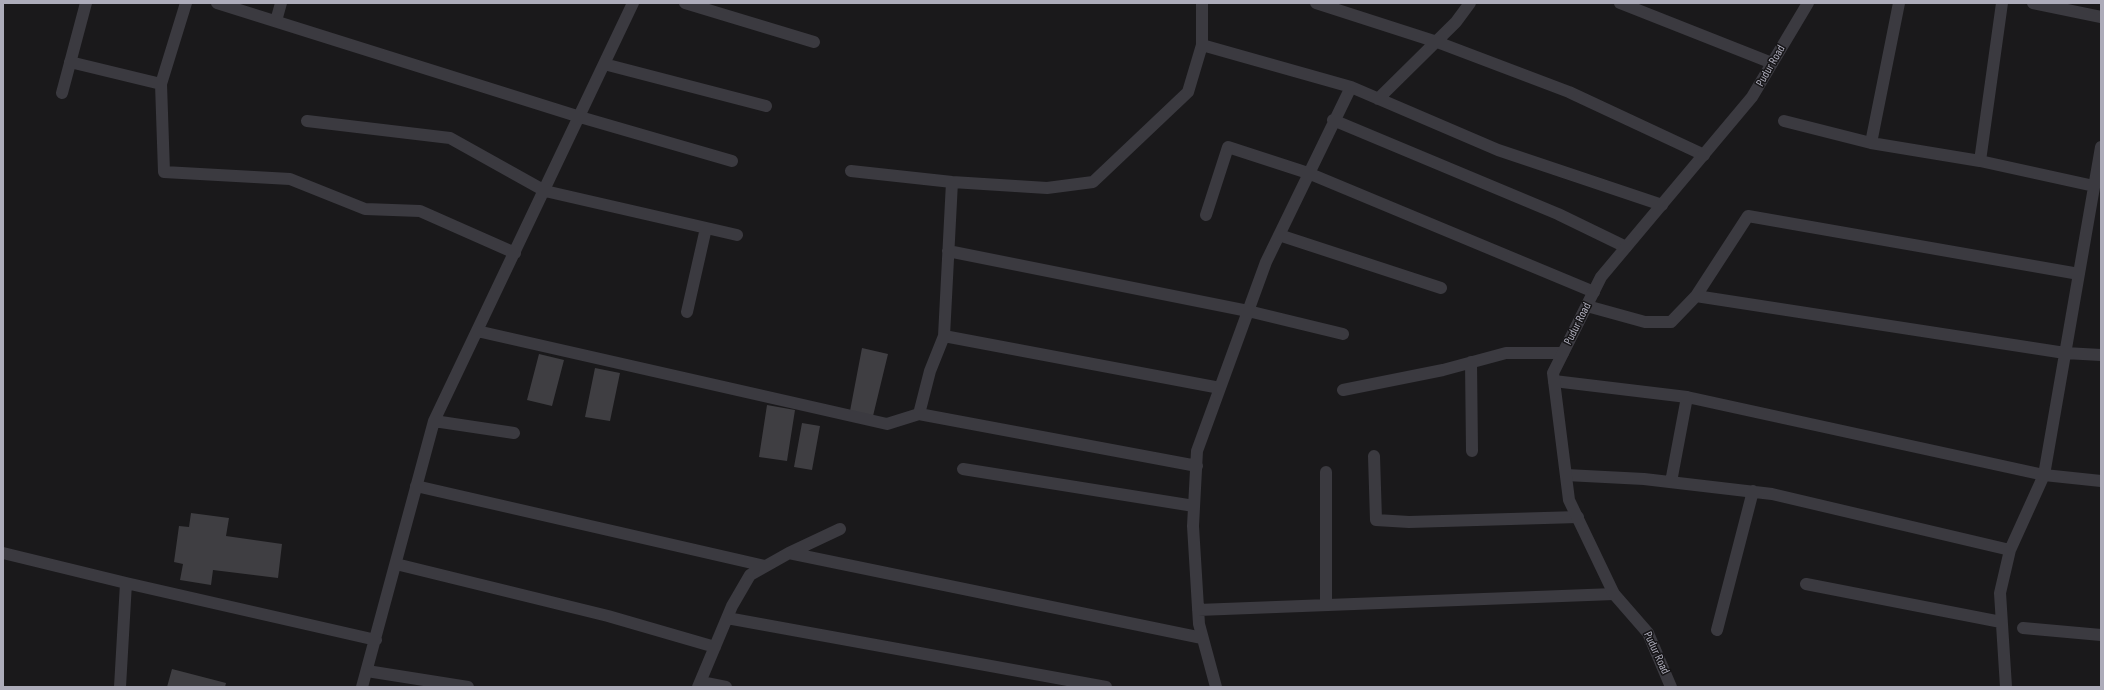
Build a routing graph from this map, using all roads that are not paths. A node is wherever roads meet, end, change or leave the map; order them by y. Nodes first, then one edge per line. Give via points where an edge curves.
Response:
1 (86, 3) edge
2 (186, 3) edge
3 (217, 3) edge
4 (281, 3) edge
5 (633, 3) edge
6 (685, 3) edge
7 (1202, 3) edge
8 (1316, 3) edge
9 (1470, 3) edge
10 (1620, 3) edge
11 (1808, 3) edge
12 (1899, 3) edge
13 (2002, 3) edge
14 (2033, 3) edge
15 (2072, 7) edge
16 (2101, 17) edge
17 (276, 22) junction
18 (814, 42) dead end
19 (1437, 42) junction
20 (1202, 45) junction
21 (70, 62) junction
22 (1772, 63) junction
23 (604, 64) junction
24 (161, 84) junction
25 (1351, 87) junction
26 (62, 93) dead end
27 (1378, 99) junction
28 (766, 106) dead end
29 (580, 117) junction
30 (1333, 120) junction
31 (307, 121) dead end
32 (1784, 121) dead end
33 (1871, 143) junction
34 (2101, 147) edge
35 (1704, 155) junction
36 (732, 161) dead end
37 (1980, 161) junction
38 (851, 171) dead end
39 (1308, 173) junction
40 (952, 182) junction
41 (2094, 186) junction
42 (545, 190) junction
43 (1662, 205) junction
44 (1206, 215) dead end
45 (706, 228) junction
46 (737, 235) dead end
47 (1279, 235) junction
48 (1626, 247) junction
49 (948, 250) junction
50 (515, 253) junction
51 (2079, 274) junction
52 (1440, 288) dead end
53 (1594, 292) junction
54 (1696, 296) junction
55 (1587, 306) junction
56 (1248, 311) junction
57 (687, 312) dead end
58 (477, 331) junction
59 (1344, 334) dead end
60 (944, 336) junction
61 (1563, 353) junction
62 (2065, 353) junction
63 (2101, 355) edge
64 (1471, 362) junction
65 (1554, 381) junction
66 (1220, 388) junction
67 (1344, 390) dead end
68 (1686, 397) junction
69 (919, 414) junction
70 (434, 421) junction
71 (514, 432) dead end
72 (1472, 451) dead end
73 (1374, 456) dead end
74 (1197, 466) junction
75 (963, 469) dead end
76 (1326, 472) dead end
77 (1566, 475) junction
78 (2044, 475) junction
79 (2101, 481) edge
80 (1670, 482) junction
81 (416, 486) junction
82 (1753, 492) junction
83 (1194, 506) junction
84 (1578, 518) junction
85 (840, 529) dead end
86 (2010, 550) junction
87 (3, 553) edge
88 (788, 553) junction
89 (396, 564) junction
90 (765, 566) junction
91 (126, 583) junction
92 (1806, 584) dead end
93 (1614, 594) junction
94 (1326, 605) junction
95 (1198, 610) junction
96 (727, 618) junction
97 (2001, 622) junction
98 (2023, 628) dead end
99 (1717, 630) dead end
100 (2101, 635) edge
101 (1202, 638) junction
102 (376, 640) junction
103 (715, 647) junction
104 (367, 671) junction
105 (700, 684) edge
106 (120, 687) edge
107 (362, 687) edge
108 (468, 687) edge
109 (726, 687) edge
110 (1106, 687) edge
111 (1216, 687) edge
112 (1671, 687) edge
113 (2006, 687) edge

1 - 21 street
2 - 24 street
3 - 17 street
4 - 17 street
5 - 23 street
6 - 18 street
7 - 20 street
8 - 19 street
9 - 19 street
10 - 22 street
11 - 22 street, Pudur Road
12 - 33 street
13 - 37 street
14 - 15 street
15 - 16 street
17 - 29 street
19 - 27 street
19 - 35 street via 1569,92
20 - 25 street
20 - 40 street via 1188,92 1093,182 1047,188
21 - 24 street
21 - 26 street
22 - 35 street, Pudur Road via 1752,98
23 - 28 street
23 - 29 street
24 - 50 street via 164,172 290,179 365,209 420,210
25 - 27 street
25 - 30 street
27 - 43 street via 1498,150
29 - 36 street
29 - 42 street
30 - 39 street
30 - 48 street via 1558,214
31 - 42 street via 450,138
32 - 33 street
33 - 37 street
34 - 41 street
35 - 43 street, Pudur Road
37 - 41 street
38 - 40 street
39 - 44 street via 1228,147
39 - 47 street
39 - 53 street
40 - 49 street
41 - 51 street
42 - 45 street
42 - 50 street
43 - 48 street, Pudur Road
45 - 46 street
45 - 57 street
47 - 52 street
47 - 56 street
48 - 53 street, Pudur Road via 1601,277
49 - 56 street
49 - 60 street
50 - 58 street
51 - 54 street via 1748,216
51 - 62 street
53 - 55 street, Pudur Road
54 - 55 street via 1670,322 1645,322
54 - 62 street
55 - 61 street, Pudur Road
56 - 59 street
56 - 66 street
58 - 69 street via 887,424
58 - 70 street
60 - 66 street
60 - 69 street via 930,371
61 - 64 street via 1506,353
61 - 65 street, Pudur Road via 1553,372
62 - 63 street
62 - 78 street
64 - 67 street
64 - 72 street
65 - 68 street
65 - 77 street, Pudur Road
66 - 74 street via 1197,451
68 - 78 street
68 - 80 street
69 - 74 street
70 - 71 street
70 - 81 street
73 - 84 street via 1376,520 1409,522
74 - 83 street
75 - 83 street
76 - 94 street
77 - 80 street
77 - 84 street, Pudur Road via 1569,500
78 - 79 street
78 - 86 street
80 - 82 street
81 - 89 street
81 - 90 street
82 - 86 street via 1772,494
82 - 99 street
83 - 95 street
84 - 93 street, Pudur Road
85 - 88 street
86 - 97 street via 2000,593
87 - 91 street
88 - 90 street
88 - 101 street
89 - 102 street
89 - 103 street via 608,616
90 - 96 street via 750,574
91 - 102 street
91 - 106 street
92 - 97 street
93 - 94 street
93 - 112 street, Pudur Road via 1648,633
94 - 95 street
95 - 101 street
96 - 103 street
96 - 110 street
97 - 113 street
98 - 100 street
101 - 111 street
102 - 104 street
103 - 105 street
104 - 107 street
104 - 108 street
105 - 109 street

